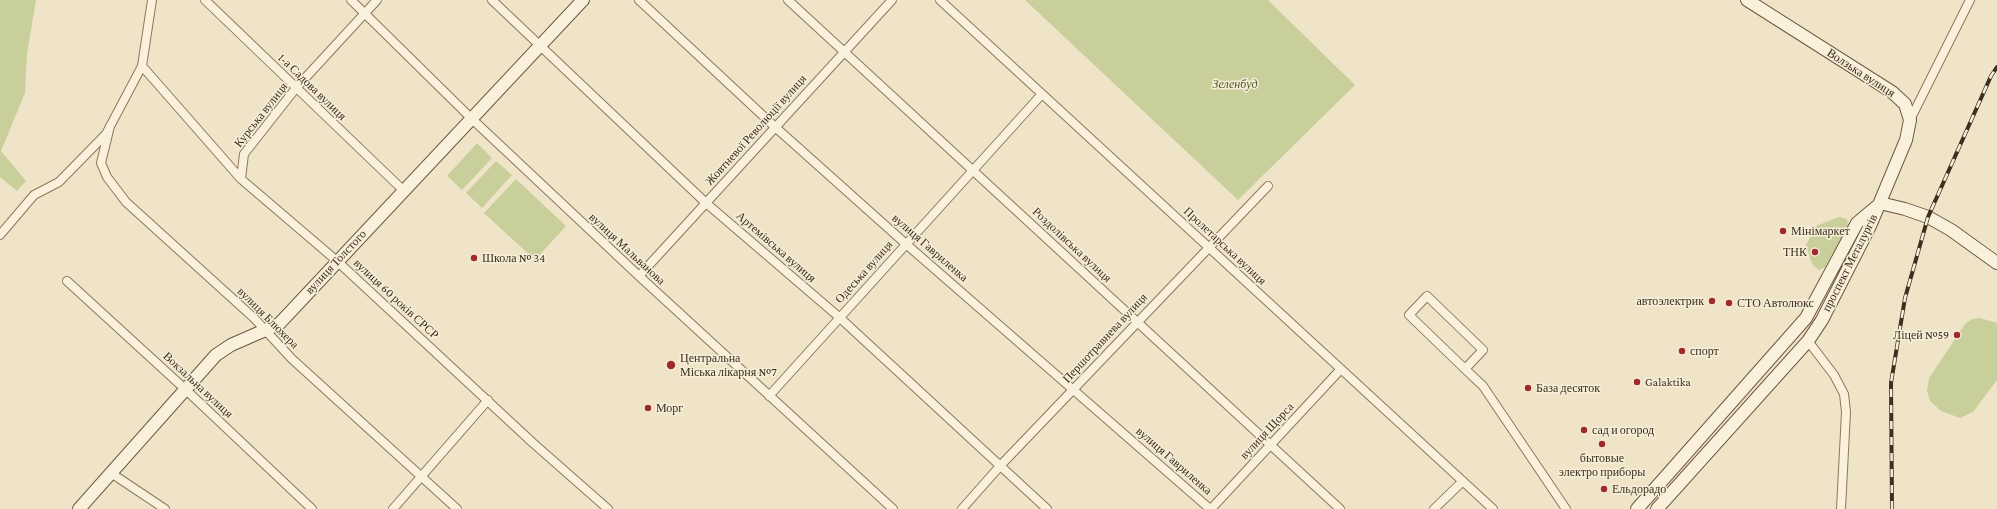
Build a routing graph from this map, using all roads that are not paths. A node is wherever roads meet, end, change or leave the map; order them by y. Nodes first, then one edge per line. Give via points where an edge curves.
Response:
1 (152, 0) edge
2 (205, 0) edge
3 (351, 0) edge
4 (377, 0) edge
5 (492, 0) edge
6 (582, 0) edge
7 (639, 0) edge
8 (788, 0) edge
9 (892, 0) edge
10 (940, 0) edge
11 (1747, 0) edge
12 (1970, 0) edge
13 (365, 13) junction
14 (540, 45) junction
15 (844, 51) junction
16 (142, 66) junction
17 (296, 88) junction
18 (1042, 94) junction
19 (472, 119) junction
20 (1910, 120) junction
21 (110, 126) junction
22 (774, 126) junction
23 (973, 170) junction
24 (241, 179) junction
25 (1268, 186) dead end
26 (404, 191) junction
27 (706, 203) junction
28 (1880, 203) junction
29 (0, 235) edge
30 (906, 244) junction
31 (1208, 247) junction
32 (337, 261) junction
33 (1997, 263) edge
34 (639, 276) junction
35 (67, 281) dead end
36 (839, 317) junction
37 (1137, 322) junction
38 (267, 330) junction
39 (1808, 341) junction
40 (1465, 368) junction
41 (1341, 369) junction
42 (185, 389) junction
43 (1073, 390) junction
44 (769, 396) junction
45 (488, 400) junction
46 (1715, 422) junction
47 (1727, 432) junction
48 (1271, 445) junction
49 (1000, 466) junction
50 (111, 473) junction
51 (421, 477) junction
52 (1463, 481) junction
53 (80, 509) edge
54 (165, 509) edge
55 (312, 509) edge
56 (393, 509) edge
57 (457, 509) edge
58 (608, 509) edge
59 (893, 509) edge
60 (962, 509) edge
61 (1047, 509) edge
62 (1210, 509) edge
63 (1340, 509) edge
64 (1434, 509) edge
65 (1493, 509) edge
66 (1566, 509) edge
67 (1637, 509) edge
68 (1657, 509) edge
69 (1841, 509) edge

1 - 16 street
2 - 17 street, 1-а Садова вулиця
3 - 13 street, вулиця Мальванова
4 - 13 street, Курська вулиця
5 - 14 street, Артемівська вулиця
6 - 14 street, вулиця Толстого
7 - 22 street, вулиця Гавриленка
8 - 15 street, Роздолівська вулиця
9 - 15 street, Жовтневої Революції вулиця
10 - 18 street, Пролетарська вулиця
11 - 20 street, Волзька вулиця via 1892,92 1905,104
12 - 20 street
13 - 17 street, Курська вулиця
13 - 19 street, вулиця Мальванова
14 - 19 street, вулиця Толстого
14 - 27 street, Артемівська вулиця
15 - 22 street, Жовтневої Революції вулиця
15 - 23 street, Роздолівська вулиця
16 - 21 street
16 - 24 street, вулиця 60 років СРСР
17 - 24 street, Курська вулиця via 244,154
17 - 26 street, 1-а Садова вулиця
18 - 23 street, Одеська вулиця
18 - 31 street, Пролетарська вулиця
19 - 26 street, вулиця Толстого
19 - 34 street, вулиця Мальванова
20 - 28 street via 1906,140
21 - 29 street via 106,134 59,182 34,194
21 - 38 street, вулиця Блюхера via 101,163 126,202
22 - 27 street, Жовтневої Революції вулиця
22 - 30 street, вулиця Гавриленка
23 - 30 street, Одеська вулиця
23 - 37 street, Роздолівська вулиця
24 - 32 street, вулиця 60 років СРСР
25 - 31 street, Першотравнева вулиця
26 - 32 street, вулиця Толстого
27 - 34 street, Жовтневої Революції вулиця
27 - 36 street, Артемівська вулиця
28 - 33 street via 1928,217
28 - 39 street, проспект Металургів via 1822,320
28 - 46 street, проспект Металургів via 1857,223 1806,318
30 - 36 street, Одеська вулиця
30 - 43 street, вулиця Гавриленка
31 - 37 street, Першотравнева вулиця
31 - 41 street, Пролетарська вулиця
32 - 38 street, вулиця Толстого via 279,324
32 - 45 street, вулиця 60 років СРСР
34 - 44 street, вулиця Мальванова
35 - 42 street, Вокзальна вулиця
36 - 44 street, Одеська вулиця
36 - 49 street, Артемівська вулиця
37 - 43 street, Першотравнева вулиця
37 - 48 street, Роздолівська вулиця
38 - 42 street, вулиця Толстого via 231,345 216,356
38 - 51 street, вулиця Блюхера via 292,359
39 - 47 street, проспект Металургів
39 - 69 street via 1834,375 1844,394 1846,412
40 - 40 street via 1409,315 1427,296 1483,350
40 - 66 street via 1483,386
41 - 48 street, вулиця Щорса
41 - 52 street, Пролетарська вулиця
42 - 50 street, вулиця Толстого
42 - 55 street, Вокзальна вулиця
43 - 49 street, Першотравнева вулиця
43 - 62 street, вулиця Гавриленка
44 - 59 street, вулиця Мальванова
45 - 51 street
45 - 58 street, вулиця 60 років СРСР
46 - 47 street via 1723,424
46 - 67 street, проспект Металургів
47 - 68 street, проспект Металургів
48 - 62 street, вулиця Щорса
48 - 63 street, Роздолівська вулиця
49 - 60 street, Першотравнева вулиця
49 - 61 street, Артемівська вулиця
50 - 53 street, вулиця Толстого
50 - 54 street
51 - 56 street
51 - 57 street, вулиця Блюхера
52 - 64 street
52 - 65 street, Пролетарська вулиця

